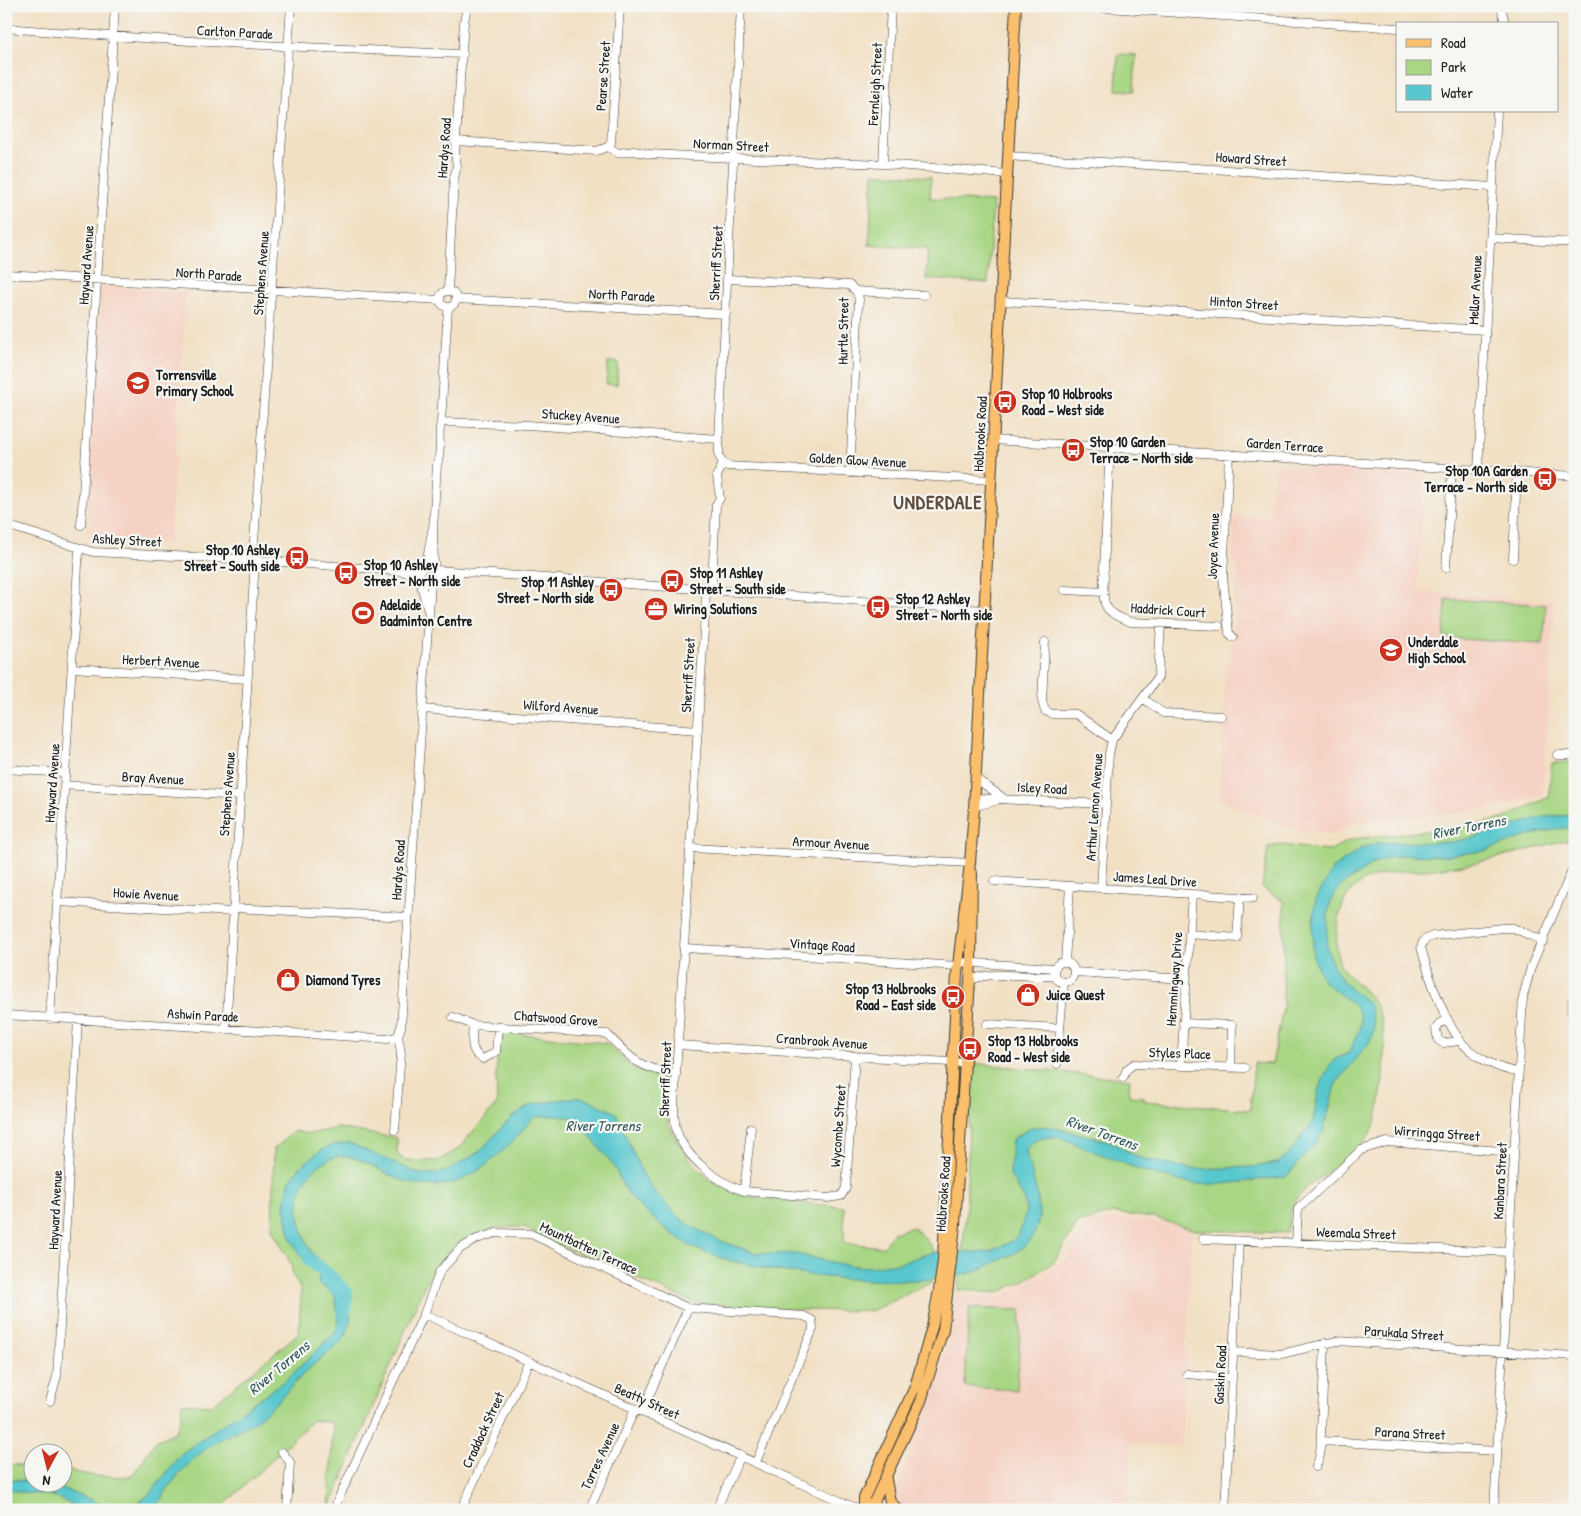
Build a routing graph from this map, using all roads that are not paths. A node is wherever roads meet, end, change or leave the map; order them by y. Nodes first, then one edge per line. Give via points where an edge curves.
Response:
1 (114, 6) edge
2 (291, 6) edge
3 (467, 6) edge
4 (620, 6) edge
5 (741, 6) edge
6 (891, 6) edge
7 (1016, 6) edge
8 (1078, 6) edge
9 (1501, 6) edge
10 (1505, 22) edge
11 (6, 28) edge
12 (1396, 28) edge
13 (113, 37) junction
14 (288, 48) junction
15 (463, 54) junction
16 (1497, 112) edge
17 (457, 141) junction
18 (608, 147) junction
19 (1008, 156) junction
20 (734, 158) junction
21 (883, 164) junction
22 (1007, 174) junction
23 (1493, 187) junction
24 (1491, 238) junction
25 (1575, 243) edge
26 (6, 274) edge
27 (97, 279) junction
28 (728, 279) junction
29 (272, 290) junction
30 (448, 291) junction
31 (856, 291) junction
32 (924, 296) dead end
33 (456, 298) junction
34 (440, 300) junction
35 (1002, 301) junction
36 (448, 307) junction
37 (726, 314) junction
38 (1485, 330) junction
39 (441, 422) junction
40 (719, 439) junction
41 (994, 440) junction
42 (1110, 447) junction
43 (1229, 454) junction
44 (723, 463) junction
45 (1452, 468) junction
46 (1478, 470) junction
47 (850, 472) junction
48 (1517, 472) junction
49 (1575, 476) edge
50 (991, 480) junction
51 (6, 525) edge
52 (81, 525) dead end
53 (254, 542) dead end
54 (79, 548) junction
55 (1513, 559) dead end
56 (254, 560) junction
57 (1446, 568) dead end
58 (428, 574) junction
59 (706, 590) junction
60 (1065, 590) dead end
61 (1104, 592) junction
62 (984, 610) junction
63 (1161, 624) junction
64 (1219, 626) dead end
65 (1233, 637) dead end
66 (1045, 642) dead end
67 (72, 668) junction
68 (247, 679) junction
69 (1144, 700) junction
70 (422, 709) junction
71 (1221, 716) dead end
72 (698, 730) junction
73 (1112, 740) junction
74 (1575, 754) edge
75 (1557, 755) dead end
76 (6, 769) edge
77 (65, 772) junction
78 (975, 778) junction
79 (64, 785) junction
80 (240, 796) junction
81 (974, 798) junction
82 (1006, 799) junction
83 (1106, 804) junction
84 (974, 809) junction
85 (691, 848) junction
86 (970, 863) junction
87 (1575, 863) edge
88 (994, 881) dead end
89 (1070, 886) junction
90 (1101, 888) junction
91 (1192, 894) junction
92 (1240, 897) junction
93 (1254, 898) dead end
94 (58, 902) junction
95 (233, 910) junction
96 (408, 917) junction
97 (1189, 934) junction
98 (1544, 941) junction
99 (685, 948) junction
100 (1065, 962) junction
101 (972, 963) junction
102 (958, 964) junction
103 (1054, 972) junction
104 (1074, 972) junction
105 (970, 980) junction
106 (1186, 980) junction
107 (1064, 982) junction
108 (6, 1016) edge
109 (453, 1017) dead end
110 (50, 1019) junction
111 (78, 1020) junction
112 (1448, 1020) junction
113 (1183, 1023) junction
114 (987, 1024) dead end
115 (473, 1025) junction
116 (498, 1027) junction
117 (1060, 1028) junction
118 (226, 1029) junction
119 (398, 1036) junction
120 (1460, 1041) junction
121 (678, 1044) junction
122 (855, 1056) junction
123 (953, 1062) junction
124 (965, 1063) junction
125 (1057, 1064) dead end
126 (1181, 1066) junction
127 (1231, 1068) junction
128 (1245, 1068) dead end
129 (1518, 1072) junction
130 (676, 1074) junction
131 (1123, 1078) dead end
132 (751, 1128) dead end
133 (395, 1130) dead end
134 (1514, 1152) junction
135 (744, 1191) junction
136 (842, 1196) joint
137 (1203, 1239) dead end
138 (1239, 1241) junction
139 (1296, 1243) junction
140 (1508, 1252) junction
141 (688, 1308) junction
142 (424, 1314) junction
143 (1325, 1343) junction
144 (1503, 1351) junction
145 (1233, 1352) junction
146 (1575, 1356) edge
147 (528, 1361) junction
148 (1187, 1374) dead end
149 (1232, 1378) junction
150 (50, 1401) dead end
151 (639, 1411) junction
152 (1321, 1441) junction
153 (1497, 1451) junction
154 (282, 1452) dead end
155 (741, 1455) junction
156 (756, 1462) junction
157 (1316, 1467) dead end
158 (886, 1479) junction
159 (287, 1510) edge
160 (336, 1510) edge
161 (461, 1510) edge
162 (589, 1510) edge
163 (716, 1510) edge
164 (860, 1510) edge
165 (865, 1510) edge
166 (899, 1510) edge
167 (1226, 1510) edge
168 (1494, 1510) edge

1 - 13 street, Hayward Avenue
2 - 14 street, Stephens Avenue
3 - 15 street, Hardys Road
4 - 18 street, Pearse Street via 611,142
5 - 20 street, Sherriff Street
6 - 21 street, Fernleigh Street
7 - 19 main road, Holbrooks Road
8 - 12 street
9 - 10 street
11 - 13 street, Carlton Parade
13 - 14 street, Carlton Parade
13 - 27 street, Hayward Avenue
14 - 15 street, Carlton Parade
14 - 29 street, Stephens Avenue
15 - 17 street, Hardys Road
16 - 23 street, Mellor Avenue
17 - 18 street, Norman Street via 596,151
17 - 30 street, Hardys Road
18 - 20 street, Norman Street via 618,153 634,151
19 - 22 main road, Holbrooks Road
19 - 23 street, Howard Street
20 - 21 street, Norman Street
20 - 28 street, Sherriff Street
21 - 22 street, Norman Street
22 - 35 main road, Holbrooks Road
23 - 24 street, Mellor Avenue
24 - 25 street
24 - 38 street, Mellor Avenue
26 - 27 street, North Parade
27 - 29 street, North Parade
27 - 52 street, Hayward Avenue
28 - 31 street, Hurtle Street via 849,285
28 - 37 street, Sherriff Street
29 - 34 street, North Parade
29 - 53 street, Stephens Avenue
30 - 33 street
30 - 34 street
31 - 32 street
31 - 47 street, Hurtle Street via 859,300
33 - 36 street
33 - 37 street, North Parade
34 - 36 street
35 - 38 street, Hinton Street
35 - 41 main road, Holbrooks Road
36 - 39 street, Hardys Road
37 - 40 street, Sherriff Street
38 - 46 street, Mellor Avenue
39 - 40 street, Stuckey Avenue
39 - 58 street, Hardys Road
40 - 44 street, Sherriff Street via 719,456
41 - 42 street, Garden Terrace
41 - 50 main road, Holbrooks Road
42 - 43 street, Garden Terrace
42 - 61 street, Haddrick Court
43 - 45 street, Garden Terrace
43 - 65 street, Joyce Avenue via 1223,577 1229,633
44 - 47 street, Golden Glow Avenue via 727,466
44 - 59 street, Sherriff Street via 717,476 720,498 716,505 712,583
45 - 46 street, Garden Terrace
45 - 57 street
46 - 48 street, Garden Terrace
47 - 50 street, Golden Glow Avenue
48 - 49 street, Garden Terrace
48 - 55 street
50 - 62 main road, Holbrooks Road
51 - 54 street, Ashley Street
54 - 56 street, Ashley Street via 93,552
54 - 67 street, Hayward Avenue
56 - 58 street, Ashley Street
56 - 68 street, Stephens Avenue
58 - 59 street, Ashley Street
58 - 70 street, Hardys Road via 430,606
59 - 62 street, Ashley Street
59 - 72 street, Sherriff Street
60 - 61 street
61 - 63 street, Haddrick Court via 1103,602 1108,611 1119,618
62 - 78 main road, Holbrooks Road
63 - 64 street, Haddrick Court
63 - 69 street, Arthur Lemon Avenue via 1158,677
66 - 73 street via 1042,701 1046,711 1076,714
67 - 68 street, Herbert Avenue
67 - 77 street, Hayward Avenue
68 - 80 street, Stephens Avenue
69 - 71 street via 1163,713
69 - 73 street, Arthur Lemon Avenue
70 - 72 street, Wilford Avenue
70 - 96 street, Hardys Road
72 - 85 street, Sherriff Street
73 - 83 street, Arthur Lemon Avenue
74 - 75 street
76 - 77 street
77 - 79 street, Hayward Avenue
78 - 81 main road, Holbrooks Road
78 - 82 street, Isley Road
79 - 80 street, Bray Avenue
79 - 94 street, Hayward Avenue
80 - 95 street, Stephens Avenue
81 - 82 street, Isley Road
81 - 84 main road, Holbrooks Road
82 - 83 street, Isley Road
82 - 84 street, Isley Road via 979,804
83 - 90 street, Arthur Lemon Avenue
84 - 86 main road, Holbrooks Road
85 - 86 street, Armour Avenue
85 - 99 street, Sherriff Street
86 - 101 main road, Holbrooks Road via 974,883
86 - 102 main road, Holbrooks Road
87 - 98 street, Kanbara Street
88 - 89 street, James Leal Drive
89 - 90 street, James Leal Drive
89 - 100 street
90 - 91 street, James Leal Drive
91 - 92 street, James Leal Drive
91 - 97 street, Hemmingway Drive
92 - 93 street, James Leal Drive
92 - 97 street via 1237,938
94 - 95 street, Howie Avenue
94 - 110 street, Hayward Avenue
95 - 96 street, Howie Avenue
95 - 118 street, Stephens Avenue
96 - 119 street, Hardys Road
97 - 106 street, Hemmingway Drive
98 - 112 street via 1508,928 1433,936 1424,940 1421,947 1424,960
98 - 129 street, Kanbara Street via 1531,968 1523,996
99 - 102 street, Vintage Road
99 - 121 street, Sherriff Street
100 - 103 street via 1059,964
100 - 104 street
101 - 102 street, Vintage Road
101 - 103 street, Vintage Road
101 - 105 main road, Holbrooks Road
102 - 123 main road, Holbrooks Road
103 - 105 street via 1034,977 983,975
103 - 107 street
104 - 106 street
104 - 107 street via 1072,978
105 - 124 main road, Holbrooks Road
106 - 113 street, Hemmingway Drive
107 - 117 street
108 - 110 street, Ashwin Parade
109 - 115 street, Chatswood Grove
110 - 111 street, Ashwin Parade
111 - 118 street, Ashwin Parade
111 - 150 street, Hayward Avenue via 57,1376
112 - 120 street
112 - 120 street via 1436,1028 1438,1040 1442,1043
113 - 126 street, Hemmingway Drive
113 - 127 street via 1232,1025
114 - 117 street
115 - 116 street, Chatswood Grove
115 - 116 street via 472,1048 476,1056 483,1059 496,1052
116 - 130 street, Chatswood Grove via 607,1034 631,1059 652,1070
117 - 125 street
118 - 119 street, Ashwin Parade via 388,1039
119 - 133 street, Hardys Road via 401,1054
120 - 129 street via 1481,1057 1508,1071
121 - 122 street, Cranbrook Avenue
121 - 130 street, Sherriff Street
122 - 123 street, Cranbrook Avenue
122 - 136 street, Wycombe Street via 846,1188
123 - 124 street, Cranbrook Avenue
123 - 165 main road, Holbrooks Road via 939,1290 921,1368 864,1498
124 - 158 main road, Holbrooks Road via 955,1225 943,1330 932,1372
126 - 127 street, Styles Place
126 - 131 street, Styles Place via 1134,1064
127 - 128 street, Styles Place
129 - 134 street, Kanbara Street
130 - 135 street, Sherriff Street via 676,1129 685,1146 716,1178
132 - 135 street
134 - 139 street, Wirringga Street via 1386,1142 1367,1146 1298,1209
134 - 140 street, Kanbara Street
135 - 136 street, Sherriff Street via 827,1198
137 - 138 street, Weemala Street
138 - 139 street, Weemala Street
138 - 145 street, Gaskin Road
139 - 140 street, Weemala Street
140 - 144 street, Kanbara Street
141 - 142 street, Mountbatten Terrace via 530,1234 515,1232 496,1233 462,1248 440,1271
141 - 151 street, Torres Avenue via 644,1407
141 - 156 street, Mountbatten Terrace via 804,1316 812,1320 813,1329
142 - 147 street, Beatty Street
142 - 160 street, Mountbatten Terrace
143 - 144 street, Parukala Street via 1337,1341
143 - 145 street, Parukala Street via 1281,1354
143 - 152 street
144 - 146 street, Parukala Street
144 - 153 street, Kanbara Street
145 - 149 street, Gaskin Road
147 - 151 street, Beatty Street
147 - 161 street, Craddock Street
148 - 149 street
149 - 167 street, Gaskin Road
151 - 155 street, Beatty Street
151 - 162 street, Torres Avenue via 633,1414
152 - 153 street, Parana Street
152 - 157 street
153 - 168 street, Kanbara Street
154 - 159 street via 290,1462
155 - 156 street, Beatty Street
155 - 163 street
156 - 164 street, Beatty Street
158 - 165 main road, Holbrooks Road via 874,1502
158 - 166 main road via 890,1502

